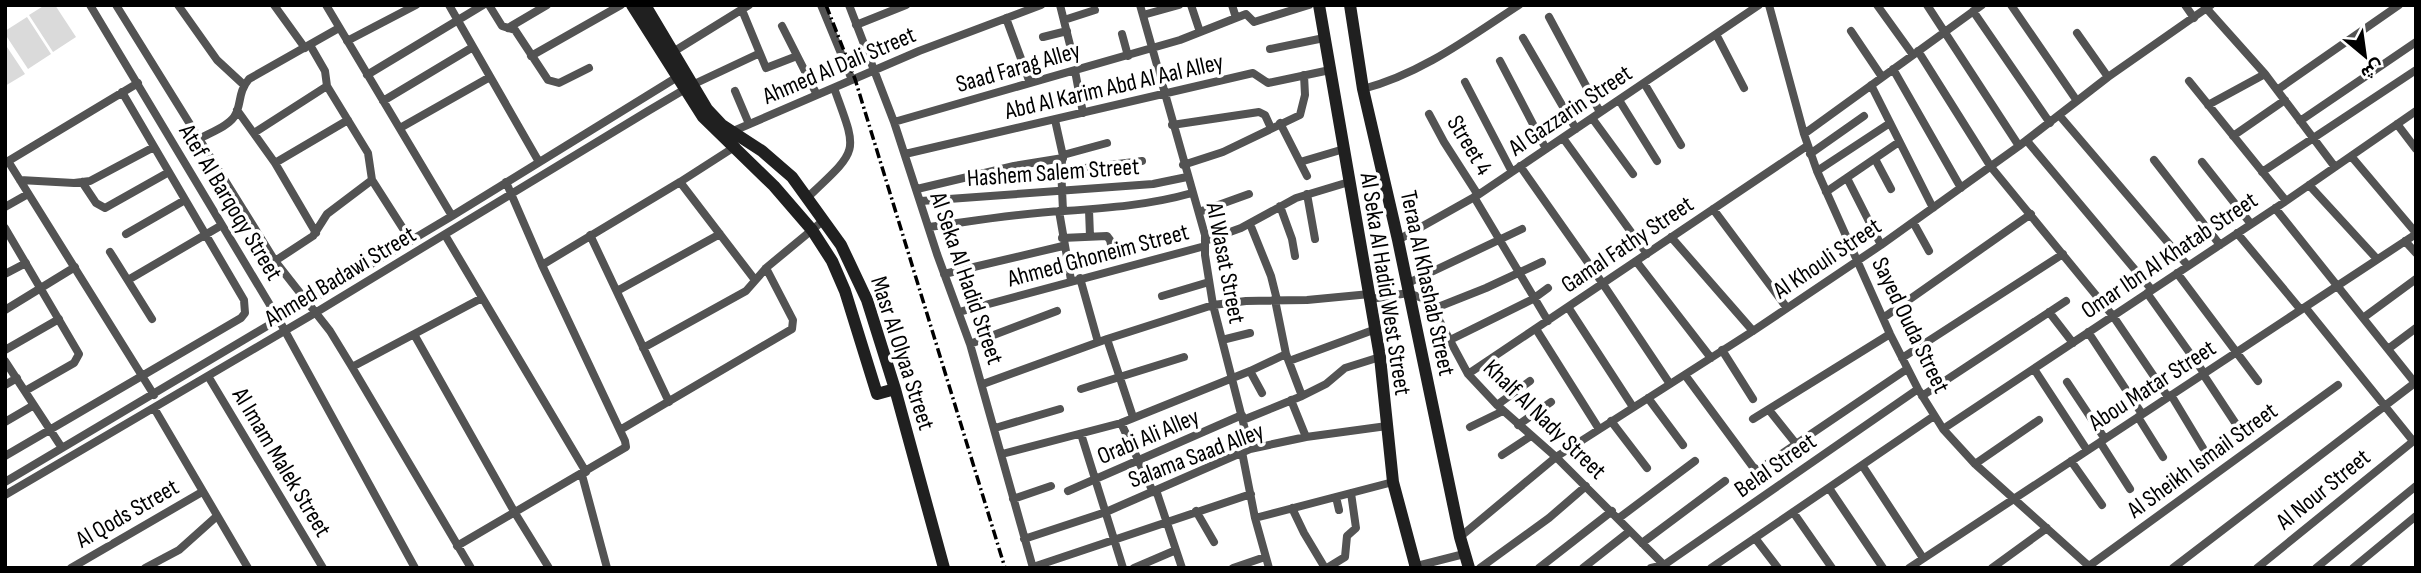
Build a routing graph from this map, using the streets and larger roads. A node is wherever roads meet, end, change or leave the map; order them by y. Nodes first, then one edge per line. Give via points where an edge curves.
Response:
1 (90, 5) edge
2 (127, 5) edge
3 (178, 5) edge
4 (274, 5) edge
5 (326, 5) edge
6 (416, 5) edge
7 (449, 5) edge
8 (486, 5) edge
9 (547, 5) edge
10 (621, 5) edge
11 (632, 5) edge
12 (645, 5) edge
13 (821, 5) edge
14 (849, 5) edge
15 (906, 5) edge
16 (1041, 5) edge
17 (1060, 5) edge
18 (1140, 5) edge
19 (1179, 5) edge
20 (1191, 5) edge
21 (1232, 5) edge
22 (1309, 5) edge
23 (1319, 5) edge
24 (1350, 5) edge
25 (1519, 5) edge
26 (1759, 5) edge
27 (1769, 5) edge
28 (1877, 5) edge
29 (1927, 5) edge
30 (1982, 5) edge
31 (2011, 5) edge
32 (2185, 5) edge
33 (2399, 5) edge
34 (2209, 7) edge
35 (117, 8) edge
36 (745, 8) edge
37 (1095, 10) dead end
38 (1973, 11) junction
39 (1143, 15) junction
40 (1549, 17) dead end
41 (1006, 18) junction
42 (1236, 18) junction
43 (2194, 18) junction
44 (1064, 20) junction
45 (458, 21) junction
46 (856, 25) junction
47 (782, 26) dead end
48 (508, 28) junction
49 (340, 29) junction
50 (1067, 31) junction
51 (1851, 31) dead end
52 (1200, 32) junction
53 (1945, 32) junction
54 (2077, 33) dead end
55 (1122, 34) dead end
56 (1716, 34) junction
57 (1043, 37) dead end
58 (1324, 38) junction
59 (1523, 38) dead end
60 (347, 41) junction
61 (2416, 43) edge
62 (1070, 45) dead end
63 (307, 46) junction
64 (473, 47) junction
65 (1152, 48) junction
66 (1270, 49) dead end
67 (673, 52) junction
68 (1916, 53) junction
69 (758, 54) junction
70 (531, 55) junction
71 (797, 56) junction
72 (1128, 56) junction
73 (1500, 61) dead end
74 (589, 68) dead end
75 (1893, 69) junction
76 (1330, 70) junction
77 (2416, 70) edge
78 (873, 71) junction
79 (1075, 71) junction
80 (2265, 74) junction
81 (367, 75) junction
82 (681, 75) junction
83 (1304, 75) junction
84 (490, 77) junction
85 (2108, 77) junction
86 (1882, 78) junction
87 (852, 80) junction
88 (2189, 81) dead end
89 (1465, 82) dead end
90 (138, 83) junction
91 (1030, 83) junction
92 (1644, 83) junction
93 (244, 85) junction
94 (1871, 85) junction
95 (327, 86) junction
96 (688, 88) junction
97 (834, 88) junction
98 (1744, 88) dead end
99 (1363, 89) junction
100 (735, 90) dead end
101 (2277, 90) junction
102 (122, 92) junction
103 (1164, 94) junction
104 (817, 95) junction
105 (1619, 100) junction
106 (2285, 100) junction
107 (383, 101) junction
108 (2077, 101) junction
109 (2208, 104) junction
110 (237, 110) junction
111 (2416, 111) edge
112 (1083, 113) junction
113 (1429, 114) dead end
114 (1596, 115) junction
115 (2059, 115) junction
116 (1864, 116) dead end
117 (348, 120) junction
118 (1055, 120) junction
119 (2300, 121) junction
120 (894, 122) junction
121 (2050, 122) junction
122 (1280, 123) junction
123 (1890, 123) junction
124 (749, 124) junction
125 (2397, 124) junction
126 (1172, 125) junction
127 (400, 128) junction
128 (1271, 128) junction
129 (1576, 129) junction
130 (731, 132) junction
131 (254, 133) junction
132 (1804, 134) junction
133 (2233, 136) junction
134 (1563, 138) junction
135 (2313, 138) junction
136 (199, 139) junction
137 (1899, 142) junction
138 (1107, 144) dead end
139 (2023, 144) junction
140 (738, 145) junction
141 (1681, 145) dead end
142 (155, 147) junction
143 (1344, 149) junction
144 (1546, 149) junction
145 (2416, 149) edge
146 (1809, 150) junction
147 (905, 154) junction
148 (1063, 156) junction
149 (2351, 156) junction
150 (1875, 159) junction
151 (2154, 160) dead end
152 (1142, 161) dead end
153 (1657, 161) dead end
154 (7, 162) edge
155 (539, 162) junction
156 (1300, 162) junction
157 (2202, 162) dead end
158 (275, 163) junction
159 (1184, 165) junction
160 (1520, 166) junction
161 (1992, 166) junction
162 (2335, 167) junction
163 (1061, 171) junction
164 (1816, 171) junction
165 (169, 172) junction
166 (1512, 172) junction
167 (2262, 172) junction
168 (1633, 174) dead end
169 (1307, 176) dead end
170 (1187, 177) junction
171 (1847, 178) junction
172 (20, 180) junction
173 (372, 180) junction
174 (82, 182) junction
175 (680, 182) junction
176 (1349, 182) junction
177 (506, 183) junction
178 (2309, 185) junction
179 (1961, 188) junction
180 (1891, 189) dead end
181 (917, 190) junction
182 (1062, 190) junction
183 (1826, 192) junction
184 (1192, 193) junction
185 (28, 194) junction
186 (1249, 194) dead end
187 (1307, 194) junction
188 (512, 195) junction
189 (1476, 196) junction
190 (808, 197) junction
191 (185, 200) junction
192 (921, 201) junction
193 (2286, 201) junction
194 (1280, 206) junction
195 (5, 207) edge
196 (1933, 208) junction
197 (2275, 208) junction
198 (1713, 209) junction
199 (1089, 210) junction
200 (1061, 211) junction
201 (1199, 212) junction
202 (2031, 215) junction
203 (452, 216) junction
204 (824, 220) junction
205 (1913, 222) junction
206 (1250, 224) junction
207 (2251, 224) junction
208 (222, 225) junction
209 (929, 227) junction
210 (5, 228) edge
211 (1522, 229) dead end
212 (812, 230) junction
213 (316, 233) junction
214 (2237, 233) junction
215 (126, 234) dead end
216 (206, 234) junction
217 (720, 234) junction
218 (2416, 234) edge
219 (590, 235) junction
220 (444, 236) junction
221 (1090, 236) junction
222 (1671, 237) junction
223 (8, 239) edge
224 (1315, 239) dead end
225 (1398, 240) junction
226 (1499, 240) junction
227 (411, 241) junction
228 (2405, 241) junction
229 (1063, 242) junction
230 (1205, 244) junction
231 (1881, 245) junction
232 (2220, 245) junction
233 (1112, 249) dead end
234 (1929, 251) dead end
235 (110, 252) dead end
236 (2416, 253) edge
237 (1647, 254) junction
238 (2063, 254) junction
239 (1296, 256) dead end
240 (2377, 260) junction
241 (275, 261) junction
242 (1636, 261) junction
243 (1857, 261) junction
244 (26, 262) junction
245 (1542, 262) dead end
246 (542, 265) junction
247 (2188, 266) junction
248 (75, 267) junction
249 (766, 268) junction
250 (2177, 273) junction
251 (5, 274) edge
252 (944, 274) junction
253 (1519, 274) junction
254 (1075, 279) junction
255 (2416, 279) edge
256 (128, 280) junction
257 (755, 280) junction
258 (1209, 282) junction
259 (1603, 284) junction
260 (2337, 286) junction
261 (42, 288) junction
262 (1548, 288) dead end
263 (1407, 289) junction
264 (617, 291) junction
265 (2150, 291) junction
266 (1163, 296) dead end
267 (1371, 297) junction
268 (482, 298) junction
269 (1533, 299) junction
270 (1276, 300) junction
271 (2066, 301) dead end
272 (307, 302) junction
273 (1213, 305) junction
274 (1568, 307) junction
275 (1787, 308) junction
276 (2303, 308) junction
277 (1433, 309) junction
278 (5, 310) edge
279 (1057, 311) dead end
280 (959, 312) junction
281 (2049, 312) junction
282 (315, 313) junction
283 (2113, 316) junction
284 (152, 318) dead end
285 (1883, 318) junction
286 (2363, 318) junction
287 (59, 319) junction
288 (279, 320) junction
289 (1548, 321) junction
290 (1376, 328) junction
291 (2416, 328) edge
292 (1536, 329) junction
293 (285, 331) junction
294 (1753, 331) junction
295 (2088, 332) junction
296 (1250, 333) dead end
297 (1890, 334) junction
298 (415, 335) junction
299 (1102, 340) junction
300 (1222, 340) junction
301 (1450, 340) junction
302 (2073, 343) junction
303 (970, 344) junction
304 (643, 348) junction
305 (2388, 349) junction
306 (5, 350) edge
307 (1722, 351) junction
308 (2236, 352) junction
309 (1380, 356) junction
310 (1184, 357) dead end
311 (1287, 357) junction
312 (1711, 358) junction
313 (1902, 358) junction
314 (5, 361) edge
315 (352, 367) junction
316 (1907, 369) junction
317 (2034, 369) junction
318 (1250, 371) junction
319 (1468, 374) junction
320 (1685, 374) junction
321 (2204, 374) junction
322 (142, 376) junction
323 (208, 376) junction
324 (1119, 377) junction
325 (17, 378) junction
326 (1233, 379) junction
327 (1530, 381) dead end
328 (2258, 381) dead end
329 (2067, 382) dead end
330 (2415, 382) edge
331 (5, 384) edge
332 (983, 384) junction
333 (1670, 384) junction
334 (2338, 385) dead end
335 (895, 389) junction
336 (1081, 389) dead end
337 (25, 391) junction
338 (1920, 392) junction
339 (1262, 393) dead end
340 (154, 395) junction
341 (2169, 396) junction
342 (1302, 397) junction
343 (1648, 398) junction
344 (1753, 399) dead end
345 (1292, 400) junction
346 (669, 402) junction
347 (1551, 402) dead end
348 (34, 405) junction
349 (2385, 406) junction
350 (1633, 407) junction
351 (155, 408) junction
352 (1500, 408) junction
353 (1060, 409) dead end
354 (1769, 410) junction
355 (1934, 416) junction
356 (2140, 416) junction
357 (1133, 417) junction
358 (1243, 417) junction
359 (1754, 419) dead end
360 (2039, 420) dead end
361 (1611, 421) junction
362 (5, 422) edge
363 (1121, 423) junction
364 (2236, 424) dead end
365 (1518, 425) junction
366 (1387, 426) junction
367 (995, 428) junction
368 (1470, 428) dead end
369 (1599, 429) junction
370 (1943, 429) junction
371 (50, 430) junction
372 (620, 430) junction
373 (1081, 434) junction
374 (1531, 436) junction
375 (1306, 437) junction
376 (2414, 440) edge
377 (2102, 441) junction
378 (1683, 445) dead end
379 (1797, 445) junction
380 (62, 448) junction
381 (2203, 449) dead end
382 (1246, 450) junction
383 (2087, 450) junction
384 (1002, 454) junction
385 (1502, 455) dead end
386 (5, 456) edge
387 (1556, 457) junction
388 (2163, 457) dead end
389 (1695, 461) dead end
390 (2071, 461) junction
391 (1139, 462) junction
392 (1975, 464) junction
393 (1862, 465) junction
394 (1647, 468) dead end
395 (584, 473) junction
396 (1095, 479) junction
397 (1725, 481) dead end
398 (5, 482) edge
399 (1393, 482) junction
400 (1338, 485) dead end
401 (1051, 486) dead end
402 (1586, 486) junction
403 (2416, 486) edge
404 (1829, 488) junction
405 (2130, 489) dead end
406 (1068, 491) dead end
407 (1155, 491) junction
408 (202, 492) junction
409 (1351, 493) junction
410 (1251, 494) junction
411 (5, 495) edge
412 (1338, 496) junction
413 (2014, 498) junction
414 (1013, 499) junction
415 (2102, 505) dead end
416 (1292, 508) junction
417 (1339, 510) dead end
418 (1196, 511) junction
419 (1612, 511) junction
420 (1106, 512) junction
421 (1793, 512) junction
422 (515, 513) junction
423 (217, 516) junction
424 (2416, 516) edge
425 (1255, 518) junction
426 (1619, 518) junction
427 (1166, 520) junction
428 (2048, 528) junction
429 (1630, 531) junction
430 (1460, 537) junction
431 (1755, 538) junction
432 (1024, 539) junction
433 (1114, 540) junction
434 (1214, 542) dead end
435 (1642, 542) junction
436 (457, 546) junction
437 (1176, 550) junction
438 (1464, 554) junction
439 (1265, 557) junction
440 (1923, 558) junction
441 (1725, 564) edge
442 (2087, 566) edge
443 (1415, 567) edge
444 (1666, 567) edge
445 (71, 568) edge
446 (145, 568) edge
447 (248, 568) edge
448 (323, 568) edge
449 (415, 568) edge
450 (471, 568) edge
451 (549, 568) edge
452 (607, 568) edge
453 (944, 568) edge
454 (1033, 568) edge
455 (1123, 568) edge
456 (1134, 568) edge
457 (1182, 568) edge
458 (1233, 568) edge
459 (1269, 568) edge
460 (1326, 568) edge
461 (1469, 568) edge
462 (1480, 568) edge
463 (1539, 568) edge
464 (1583, 568) edge
465 (1651, 568) edge
466 (1711, 568) edge
467 (1778, 568) edge
468 (1832, 568) edge
469 (1883, 568) edge
470 (1909, 568) edge
471 (1992, 568) edge
472 (2173, 568) edge
473 (2257, 568) edge
474 (2316, 568) edge
475 (2353, 568) edge

1 - 90 street, Atef Al Barqoqy Street
2 - 35 street
3 - 93 street via 217,60
4 - 63 street
5 - 49 street
6 - 60 street
7 - 45 street
8 - 45 street
8 - 48 street
9 - 48 street
10 - 70 street
11 - 82 street
12 - 67 street
13 - 87 street
14 - 46 street, Al Seka Al Hadid Street
15 - 46 street
16 - 41 street, Ahmed Al Dali Street
17 - 44 street
18 - 39 street, Al Wasat Street
19 - 39 street
20 - 52 street
21 - 42 street
22 - 42 street, Saad Farag Alley via 1254,22 1248,14
23 - 58 street, Al Seka Al Hadid West Street
24 - 99 street, Teraa Al Khashab Street
25 - 99 street via 1422,67
26 - 56 street, Al Gazzarin Street
27 - 132 street, Sayed Ouda Street
28 - 68 street
29 - 53 street
30 - 38 street
31 - 108 street
32 - 43 street
33 - 101 street
34 - 43 street, Al Khouli Street
34 - 80 street
35 - 136 street, Atef Al Barqoqy Street
36 - 67 street
36 - 69 street
37 - 44 street
38 - 53 street
38 - 121 street
39 - 65 street, Al Wasat Street
40 - 114 street
41 - 78 street, Ahmed Al Dali Street
41 - 91 street
42 - 52 street, Saad Farag Alley
43 - 85 street, Al Khouli Street
44 - 50 street
45 - 64 street
45 - 81 street
46 - 78 street, Al Seka Al Hadid Street
47 - 71 street
48 - 70 street via 515,30
49 - 60 street
49 - 63 street
50 - 57 street
50 - 62 street
51 - 86 street
52 - 65 street, Saad Farag Alley
53 - 68 street
53 - 139 street
54 - 85 street
55 - 72 street
56 - 92 street, Al Gazzarin Street
56 - 98 street
58 - 66 street
58 - 76 street, Al Seka Al Hadid West Street
59 - 129 street
60 - 81 street
61 - 119 street
63 - 93 street
63 - 95 street via 325,71
64 - 84 street
64 - 107 street
65 - 72 street, Saad Farag Alley
65 - 103 street, Al Wasat Street
67 - 82 street
68 - 75 street
68 - 161 street
69 - 71 street via 767,69
69 - 96 street, Ahmed Badawi Street
70 - 74 street via 553,83
71 - 104 street
72 - 79 street, Saad Farag Alley
73 - 144 street
75 - 86 street
75 - 179 street
76 - 83 street, Abd Al Karim Abd Al Aal Alley
76 - 143 street, Al Seka Al Hadid West Street
77 - 135 street
78 - 87 street, Ahmed Al Dali Street
78 - 120 street, Al Seka Al Hadid Street
79 - 91 street, Saad Farag Alley
79 - 112 street
80 - 101 street
80 - 109 street
81 - 107 street
82 - 96 street
82 - 155 street, Ahmed Badawi Street
83 - 103 street, Abd Al Karim Abd Al Aal Alley via 1268,83 1254,73
83 - 122 street via 1302,111
84 - 127 street
84 - 155 street
85 - 108 street, Al Khouli Street
86 - 94 street
87 - 97 street, Ahmed Al Dali Street
88 - 109 street
89 - 166 street
90 - 102 street
90 - 208 street, Atef Al Barqoqy Street
91 - 120 street, Saad Farag Alley
92 - 105 street, Al Gazzarin Street
92 - 141 street
93 - 110 street
94 - 123 street
94 - 132 street
95 - 117 street
95 - 131 street
96 - 130 street, Masr Al Olyaa Street
96 - 140 street, Masr Al Olyaa Street via 703,117
96 - 188 street, Ahmed Badawi Street
97 - 104 street, Ahmed Al Dali Street
97 - 190 street via 852,144 847,159
99 - 225 street, Teraa Al Khashab Street
100 - 124 street
101 - 106 street
102 - 142 street
102 - 154 street
103 - 112 street, Abd Al Karim Abd Al Aal Alley
103 - 126 street, Al Wasat Street
104 - 124 street, Ahmed Al Dali Street
105 - 114 street, Al Gazzarin Street
105 - 153 street
106 - 119 street
106 - 133 street
107 - 127 street
108 - 115 street, Al Khouli Street
109 - 133 street
110 - 131 street
110 - 136 street via 232,120
111 - 125 street, Omar Ibn Al Khatab Street
112 - 118 street, Abd Al Karim Abd Al Aal Alley
113 - 189 street, Street 4
114 - 129 street, Al Gazzarin Street
114 - 168 street
115 - 121 street, Al Khouli Street
115 - 247 street
116 - 146 street, Gamal Fathy Street
117 - 158 street
117 - 173 street via 368,153
118 - 147 street, Abd Al Karim Abd Al Aal Alley
118 - 148 street
119 - 135 street
120 - 147 street, Al Seka Al Hadid Street
121 - 139 street, Al Khouli Street
122 - 128 street
122 - 156 street
123 - 137 street
123 - 164 street
124 - 130 street, Ahmed Al Dali Street
125 - 145 street
125 - 149 street, Omar Ibn Al Khatab Street
126 - 128 street via 1261,112
126 - 159 street, Al Wasat Street
127 - 203 street
128 - 159 street
129 - 134 street, Al Gazzarin Street
130 - 140 street, Masr Al Olyaa Street
131 - 158 street
132 - 146 street, Sayed Ouda Street
133 - 167 street
134 - 144 street, Al Gazzarin Street
134 - 237 street
135 - 162 street
135 - 167 street
136 - 241 street, Atef Al Barqoqy Street
137 - 150 street
137 - 196 street
138 - 148 street
139 - 161 street, Al Khouli Street
139 - 265 street
140 - 175 street
140 - 190 street, Masr Al Olyaa Street via 778,164
140 - 212 street, Masr Al Olyaa Street
142 - 165 street
142 - 174 street via 97,179
143 - 156 street
143 - 176 street, Al Seka Al Hadid West Street
144 - 160 street, Al Gazzarin Street
146 - 164 street, Sayed Ouda Street
146 - 198 street, Gamal Fathy Street
147 - 181 street, Al Seka Al Hadid Street
148 - 163 street
148 - 181 street
149 - 162 street, Omar Ibn Al Khatab Street
149 - 218 street
150 - 171 street
150 - 180 street
151 - 232 street
152 - 163 street
154 - 172 street
155 - 177 street, Ahmed Badawi Street
156 - 169 street
157 - 207 street
158 - 213 street
159 - 170 street, Al Wasat Street
160 - 166 street, Al Gazzarin Street
160 - 259 street
161 - 179 street, Al Khouli Street
161 - 202 street
162 - 178 street, Omar Ibn Al Khatab Street
163 - 182 street
164 - 183 street, Sayed Ouda Street
165 - 174 street via 105,208
165 - 191 street
166 - 189 street, Al Gazzarin Street
167 - 193 street
170 - 182 street, Hashem Salem Street
170 - 184 street, Al Wasat Street
171 - 183 street
171 - 231 street
172 - 174 street
172 - 185 street
173 - 213 street via 327,214
173 - 227 street
175 - 217 street
175 - 219 street
176 - 187 street, Ahmed Ghoneim Street
176 - 267 street, Al Seka Al Hadid West Street
177 - 188 street
177 - 203 street, Ahmed Badawi Street
178 - 193 street, Omar Ibn Al Khatab Street
178 - 240 street
179 - 196 street, Al Khouli Street
181 - 192 street, Al Seka Al Hadid Street
182 - 192 street, Hashem Salem Street
182 - 200 street
183 - 243 street, Sayed Ouda Street
184 - 199 street via 1166,201
184 - 201 street, Al Wasat Street
185 - 195 street
185 - 248 street
186 - 201 street
187 - 194 street, Ahmed Ghoneim Street
187 - 224 street
188 - 220 street, Ahmed Badawi Street
188 - 246 street
189 - 225 street, Al Gazzarin Street
189 - 226 street, Street 4
190 - 204 street, Masr Al Olyaa Street
191 - 215 street
191 - 216 street
192 - 209 street, Al Seka Al Hadid Street
193 - 197 street, Omar Ibn Al Khatab Street
194 - 206 street, Ahmed Ghoneim Street
194 - 239 street
196 - 205 street, Al Khouli Street
197 - 207 street, Omar Ibn Al Khatab Street
197 - 260 street
198 - 222 street, Gamal Fathy Street
198 - 275 street
199 - 200 street
199 - 221 street
200 - 209 street
200 - 229 street
201 - 230 street, Al Wasat Street
202 - 238 street
202 - 285 street
203 - 227 street, Ahmed Badawi Street
204 - 212 street
204 - 335 street, Masr Al Olyaa Street via 862,287
205 - 231 street, Al Khouli Street
205 - 234 street
206 - 230 street, Ahmed Ghoneim Street
206 - 270 street
207 - 214 street, Omar Ibn Al Khatab Street
208 - 216 street
208 - 288 street, Atef Al Barqoqy Street
209 - 252 street, Al Seka Al Hadid Street
210 - 223 street
211 - 226 street
212 - 249 street
212 - 335 street, Masr Al Olyaa Street via 845,291 877,394
213 - 241 street
214 - 232 street, Omar Ibn Al Khatab Street
214 - 276 street, Al Nour Street
216 - 256 street
216 - 322 street via 244,300 246,313
217 - 257 street
217 - 264 street
218 - 228 street, Abou Matar Street
219 - 246 street
219 - 264 street
220 - 268 street
220 - 282 street, Ahmed Badawi Street
221 - 229 street
221 - 233 street via 1107,236
222 - 237 street, Gamal Fathy Street
222 - 294 street
223 - 244 street
225 - 263 street, Teraa Al Khashab Street
226 - 253 street, Street 4
226 - 263 street
227 - 272 street, Ahmed Badawi Street
228 - 236 street
228 - 240 street, Abou Matar Street
229 - 252 street
229 - 254 street
230 - 254 street, Ahmed Ghoneim Street
230 - 258 street, Al Wasat Street
231 - 243 street, Al Khouli Street
232 - 247 street, Omar Ibn Al Khatab Street
235 - 256 street
237 - 242 street, Gamal Fathy Street
238 - 283 street
238 - 313 street
240 - 260 street, Abou Matar Street
241 - 272 street, Atef Al Barqoqy Street
242 - 259 street, Gamal Fathy Street
242 - 312 street
243 - 275 street, Al Khouli Street
243 - 285 street, Sayed Ouda Street
244 - 251 street
244 - 261 street
245 - 253 street
246 - 372 street
247 - 250 street, Omar Ibn Al Khatab Street
248 - 261 street
248 - 322 street
249 - 257 street
249 - 346 street via 793,320 792,329
250 - 265 street, Omar Ibn Al Khatab Street
250 - 308 street
252 - 280 street, Al Seka Al Hadid Street
253 - 269 street, Street 4
253 - 277 street
254 - 280 street, Ahmed Ghoneim Street
254 - 299 street
255 - 286 street
256 - 284 street
257 - 304 street via 731,301
258 - 266 street
258 - 273 street, Al Wasat Street
259 - 274 street, Gamal Fathy Street
259 - 333 street
260 - 276 street, Abou Matar Street
260 - 286 street
261 - 278 street
261 - 287 street
262 - 269 street
263 - 267 street
263 - 277 street, Khalf Al Nady Street
263 - 430 street, Teraa Al Khashab Street
264 - 304 street
265 - 283 street, Omar Ibn Al Khatab Street
265 - 321 street
267 - 270 street
267 - 290 street, Al Seka Al Hadid West Street
268 - 298 street
268 - 395 street
269 - 289 street, Street 4
269 - 301 street
270 - 273 street
270 - 311 street
271 - 281 street, Belal Street
272 - 282 street, Atef Al Barqoqy Street
272 - 288 street, Ahmed Badawi Street
273 - 299 street
273 - 300 street, Al Wasat Street
274 - 289 street, Gamal Fathy Street
274 - 350 street
275 - 294 street, Al Khouli Street
276 - 308 street, Abou Matar Street
276 - 349 street, Al Nour Street
277 - 301 street, Khalf Al Nady Street
279 - 303 street
280 - 303 street, Al Seka Al Hadid Street
281 - 302 street
281 - 338 street, Belal Street
282 - 293 street, Ahmed Badawi Street
282 - 315 street, Atef Al Barqoqy Street
283 - 295 street, Omar Ibn Al Khatab Street
283 - 341 street
285 - 297 street, Sayed Ouda Street
286 - 305 street
287 - 306 street
287 - 337 street via 78,360
288 - 293 street, Atef Al Barqoqy Street
288 - 340 street, Ahmed Badawi Street
289 - 292 street, Gamal Fathy Street
290 - 309 street, Al Seka Al Hadid West Street
290 - 311 street
291 - 305 street
292 - 319 street, Gamal Fathy Street
292 - 369 street
293 - 323 street, Ahmed Badawi Street
293 - 449 street, Atef Al Barqoqy Street
294 - 307 street, Al Khouli Street
295 - 302 street, Omar Ibn Al Khatab Street
295 - 356 street
296 - 300 street
297 - 313 street, Sayed Ouda Street
297 - 354 street
298 - 315 street
298 - 422 street
299 - 324 street
299 - 332 street
300 - 326 street, Al Wasat Street
301 - 319 street, Khalf Al Nady Street
302 - 317 street, Omar Ibn Al Khatab Street
303 - 332 street, Al Seka Al Hadid Street
304 - 346 street
305 - 330 street
307 - 312 street, Al Khouli Street
307 - 344 street
308 - 321 street, Abou Matar Street
308 - 328 street
309 - 342 street, Orabi Ali Alley via 1345,368
309 - 366 street, Al Seka Al Hadid West Street
310 - 324 street
311 - 318 street
311 - 342 street
312 - 320 street, Al Khouli Street
313 - 316 street, Sayed Ouda Street
314 - 325 street
315 - 436 street, Atef Al Barqoqy Street
316 - 338 street, Sayed Ouda Street
316 - 379 street
317 - 370 street, Omar Ibn Al Khatab Street
317 - 383 street
318 - 326 street
318 - 339 street
319 - 352 street, Khalf Al Nady Street
320 - 333 street, Al Khouli Street
320 - 379 street via 1755,469
321 - 341 street, Abou Matar Street
321 - 364 street
322 - 340 street
322 - 371 street
323 - 351 street, Ahmed Badawi Street
323 - 448 street, Al Imam Malek Street
324 - 336 street
324 - 357 street
325 - 331 street
325 - 337 street
326 - 357 street
326 - 358 street, Al Wasat Street
327 - 352 street
329 - 377 street
330 - 349 street
332 - 367 street, Al Seka Al Hadid Street
333 - 343 street, Al Khouli Street
334 - 442 street, Al Sheikh Ismail Street
335 - 453 street, Masr Al Olyaa Street
337 - 348 street
338 - 355 street, Sayed Ouda Street
338 - 444 street, Belal Street
340 - 380 street, Ahmed Badawi Street
341 - 356 street, Abou Matar Street
341 - 381 street
342 - 345 street, Orabi Ali Alley
343 - 350 street, Al Khouli Street
343 - 378 street
345 - 358 street, Orabi Ali Alley
345 - 375 street
346 - 372 street
347 - 365 street
348 - 362 street
348 - 371 street
349 - 376 street, Al Nour Street
349 - 472 street
350 - 361 street, Al Khouli Street
351 - 408 street
351 - 411 street, Ahmed Badawi Street
352 - 365 street, Khalf Al Nady Street
352 - 368 street
353 - 367 street
354 - 359 street
354 - 379 street
355 - 370 street, Sayed Ouda Street
355 - 393 street
356 - 377 street, Abou Matar Street
356 - 388 street
357 - 363 street
358 - 382 street, Al Wasat Street
358 - 391 street, Orabi Ali Alley
360 - 392 street
361 - 369 street, Al Khouli Street
361 - 394 street
363 - 373 street
363 - 391 street
365 - 374 street, Khalf Al Nady Street
366 - 375 street, Salama Saad Alley
366 - 399 street, Al Seka Al Hadid West Street
367 - 384 street, Al Seka Al Hadid Street
369 - 387 street, Al Khouli Street
370 - 392 street, Sayed Ouda Street
371 - 380 street
371 - 386 street
372 - 395 street via 624,449
373 - 384 street
373 - 396 street
374 - 385 street
374 - 387 street, Khalf Al Nady Street
375 - 382 street, Salama Saad Alley
376 - 473 street, Al Nour Street
377 - 383 street, Abou Matar Street
377 - 405 street
380 - 398 street, Ahmed Badawi Street
382 - 407 street, Salama Saad Alley
382 - 410 street, Al Wasat Street
383 - 390 street, Abou Matar Street
384 - 414 street, Al Seka Al Hadid Street
387 - 402 street, Khalf Al Nady Street
387 - 430 street, Al Khouli Street
389 - 426 street
390 - 413 street, Abou Matar Street
390 - 415 street
391 - 396 street, Orabi Ali Alley
391 - 407 street
392 - 413 street, Sayed Ouda Street
393 - 404 street
393 - 440 street
395 - 422 street
395 - 452 street
396 - 406 street, Orabi Ali Alley
396 - 420 street
397 - 435 street
399 - 409 street
399 - 443 street, Al Seka Al Hadid West Street
400 - 412 street
401 - 414 street
402 - 419 street, Khalf Al Nady Street
402 - 462 street
403 - 474 street
404 - 421 street
404 - 469 street
407 - 420 street, Salama Saad Alley
407 - 427 street
408 - 423 street
408 - 445 street, Al Qods Street
409 - 412 street
409 - 460 street via 1356,528 1347,536 1345,557
410 - 418 street
410 - 425 street, Al Wasat Street
412 - 416 street
412 - 417 street
413 - 428 street, Sayed Ouda Street
413 - 440 street, Abou Matar Street
414 - 432 street, Al Seka Al Hadid Street
416 - 425 street
416 - 460 street
418 - 427 street
418 - 434 street
419 - 426 street, Khalf Al Nady Street
419 - 463 street
420 - 432 street, Salama Saad Alley
420 - 433 street
421 - 431 street
421 - 468 street
422 - 436 street
422 - 451 street
423 - 446 street via 178,550
423 - 447 street
424 - 475 street
425 - 439 street, Al Wasat Street
426 - 429 street, Khalf Al Nady Street
427 - 433 street
427 - 437 street
428 - 442 street, Sayed Ouda Street
428 - 471 street
429 - 435 street, Khalf Al Nady Street
429 - 464 street
430 - 438 street, Teraa Al Khashab Street
431 - 441 street
431 - 467 street
432 - 454 street, Al Seka Al Hadid Street
433 - 454 street
433 - 455 street
435 - 444 street, Khalf Al Nady Street
436 - 450 street, Atef Al Barqoqy Street
437 - 456 street
437 - 457 street
438 - 443 street
438 - 461 street, Teraa Al Khashab Street
439 - 458 street
439 - 459 street, Al Wasat Street
440 - 470 street, Abou Matar Street
441 - 466 street
444 - 465 street, Belal Street

